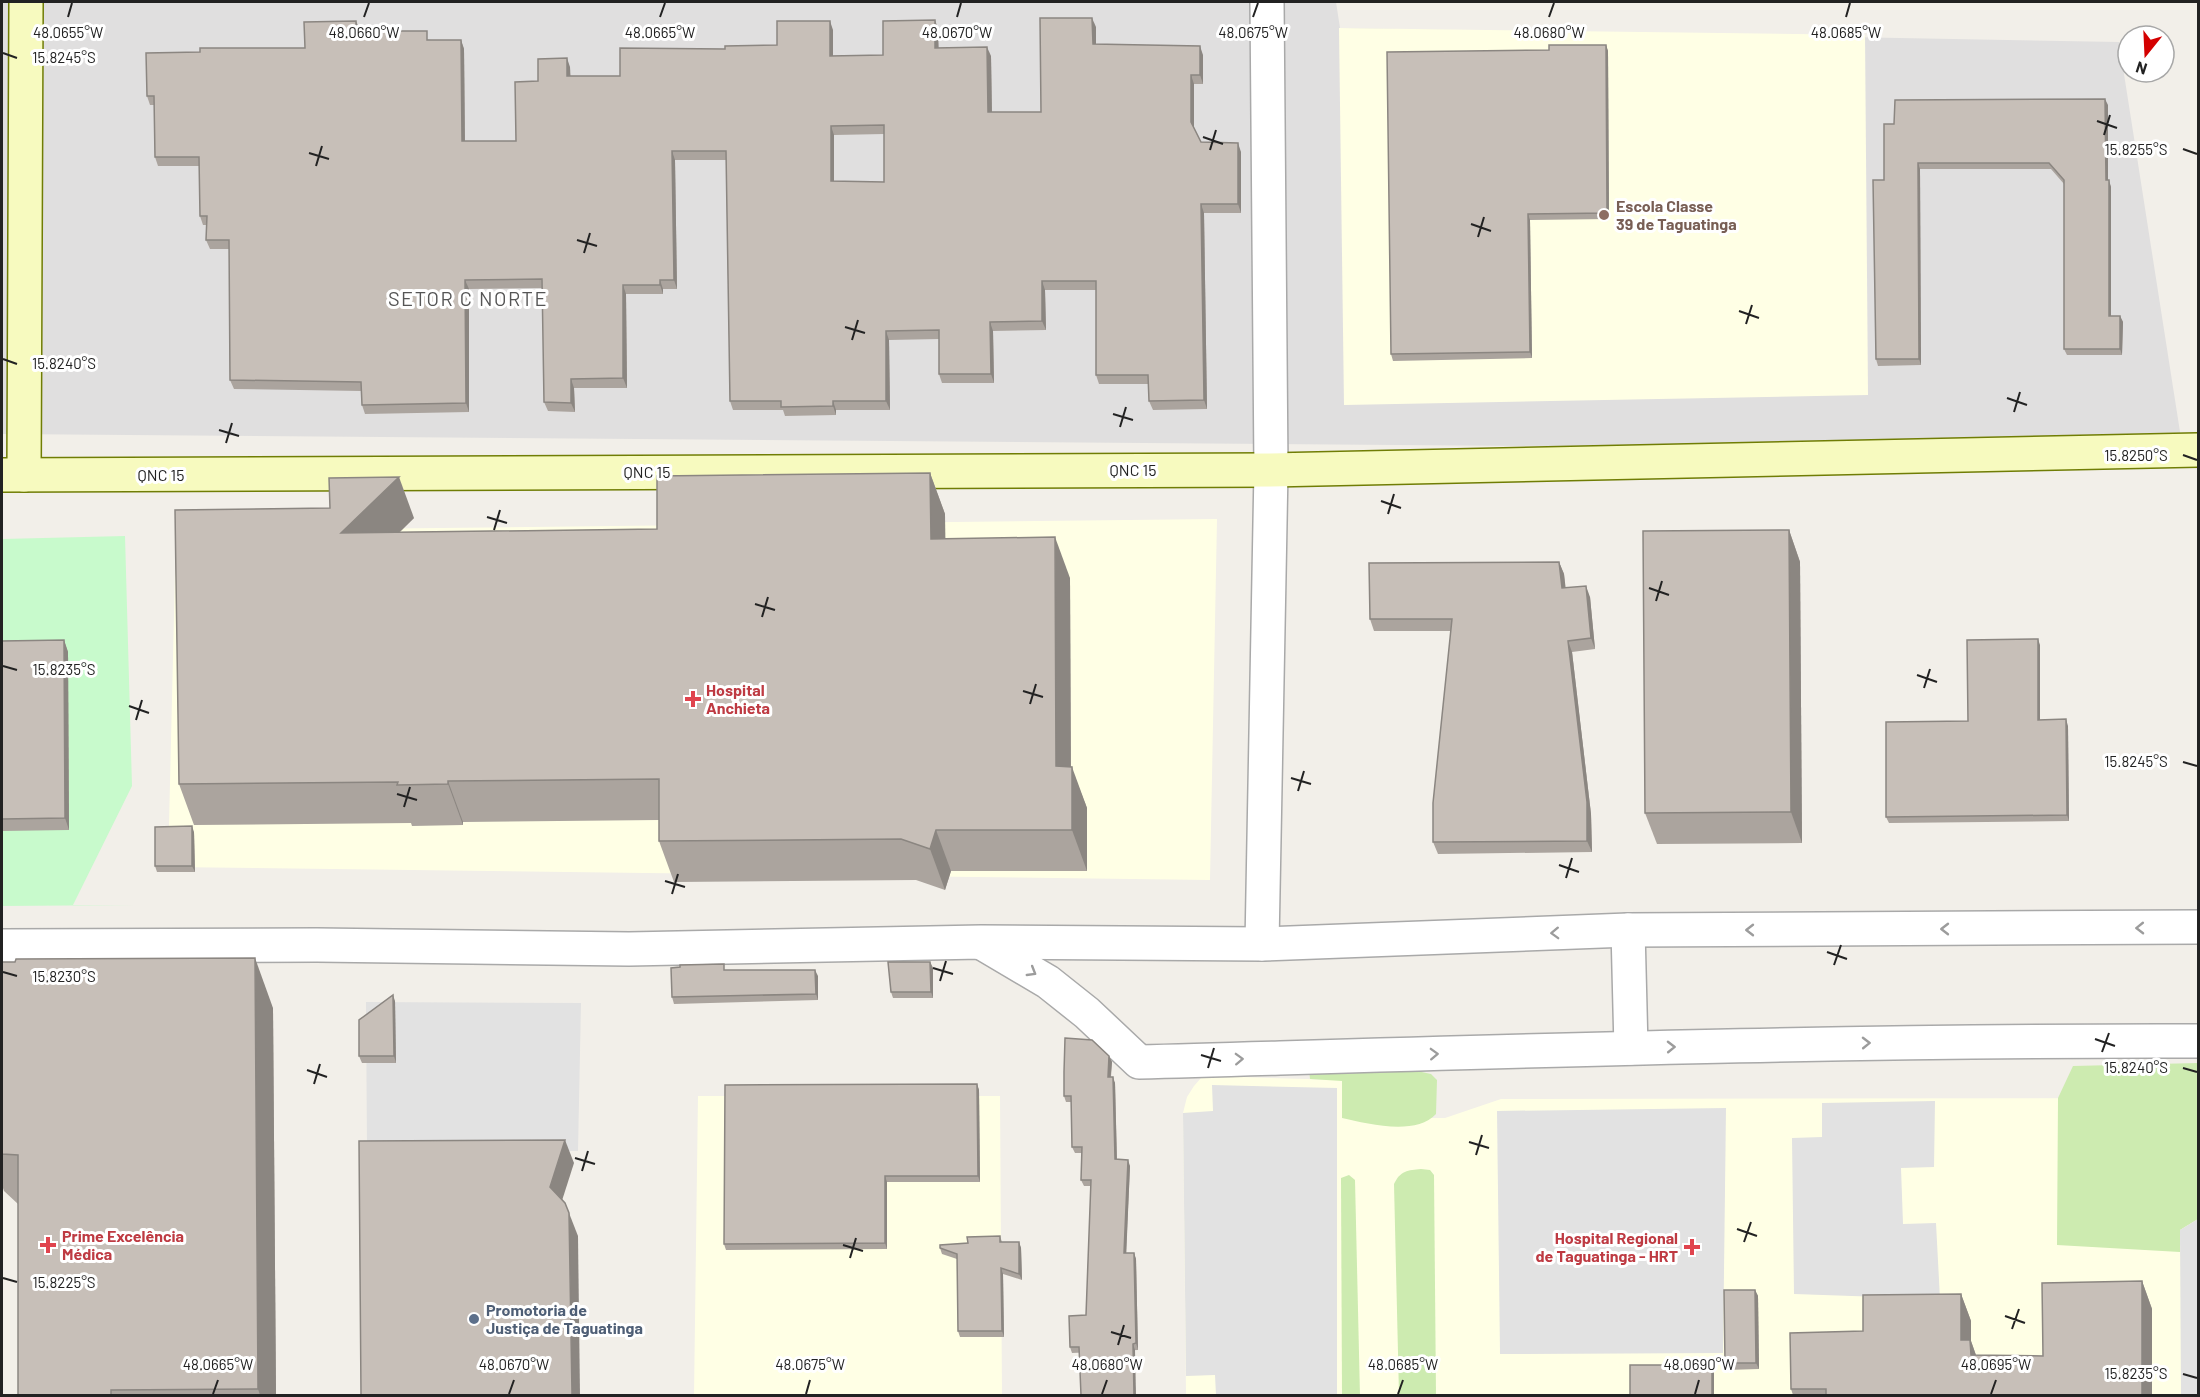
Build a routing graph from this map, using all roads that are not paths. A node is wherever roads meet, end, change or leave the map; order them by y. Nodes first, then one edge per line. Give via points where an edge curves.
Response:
1 (26, 2) edge
2 (1267, 2) edge
3 (2199, 450) edge
4 (1271, 470) junction
5 (13, 475) edge
6 (2199, 927) edge
7 (1628, 930) junction
8 (981, 942) junction
9 (1262, 944) junction
10 (2, 946) edge
11 (2199, 1041) edge
12 (1630, 1048) junction

1 - 5 street
2 - 4 street
3 - 4 street, QNC 15
4 - 5 street, QNC 15
4 - 9 street
6 -> 7 street
7 -> 9 street
7 - 12 street
8 - 9 street
8 - 10 street via 629,949
8 -> 12 street via 1048,982 1139,1062
12 -> 11 street via 2003,1040

